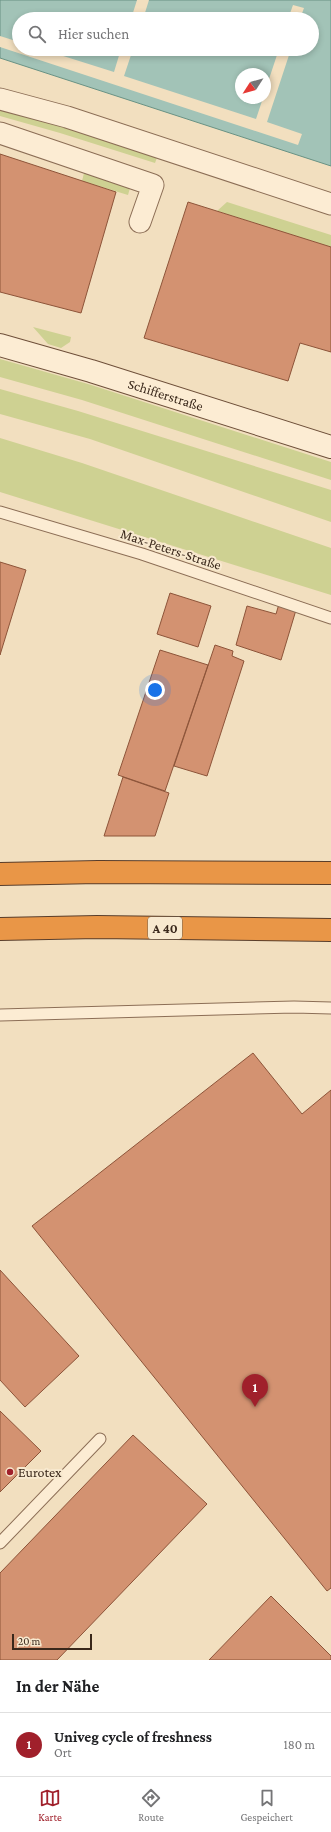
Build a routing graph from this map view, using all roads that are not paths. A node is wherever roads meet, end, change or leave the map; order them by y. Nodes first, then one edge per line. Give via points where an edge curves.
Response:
1 (0, 99) edge
2 (0, 133) edge
3 (331, 204) edge
4 (140, 222) dead end
5 (0, 345) edge
6 (331, 447) edge
7 (0, 512) edge
8 (331, 618) edge
9 (331, 873) edge
10 (0, 874) edge
11 (0, 929) edge
12 (331, 930) edge
13 (331, 1008) edge
14 (0, 1015) edge
15 (100, 1439) dead end
16 (0, 1544) edge

1 - 3 street via 67,117
2 - 4 street via 153,185
5 - 6 street, Schifferstraße
7 - 8 lane, Max-Peters-Straße via 142,554
9 - 10 highway
11 - 12 highway, A 40 via 97,927
13 - 14 lane
15 - 16 lane

